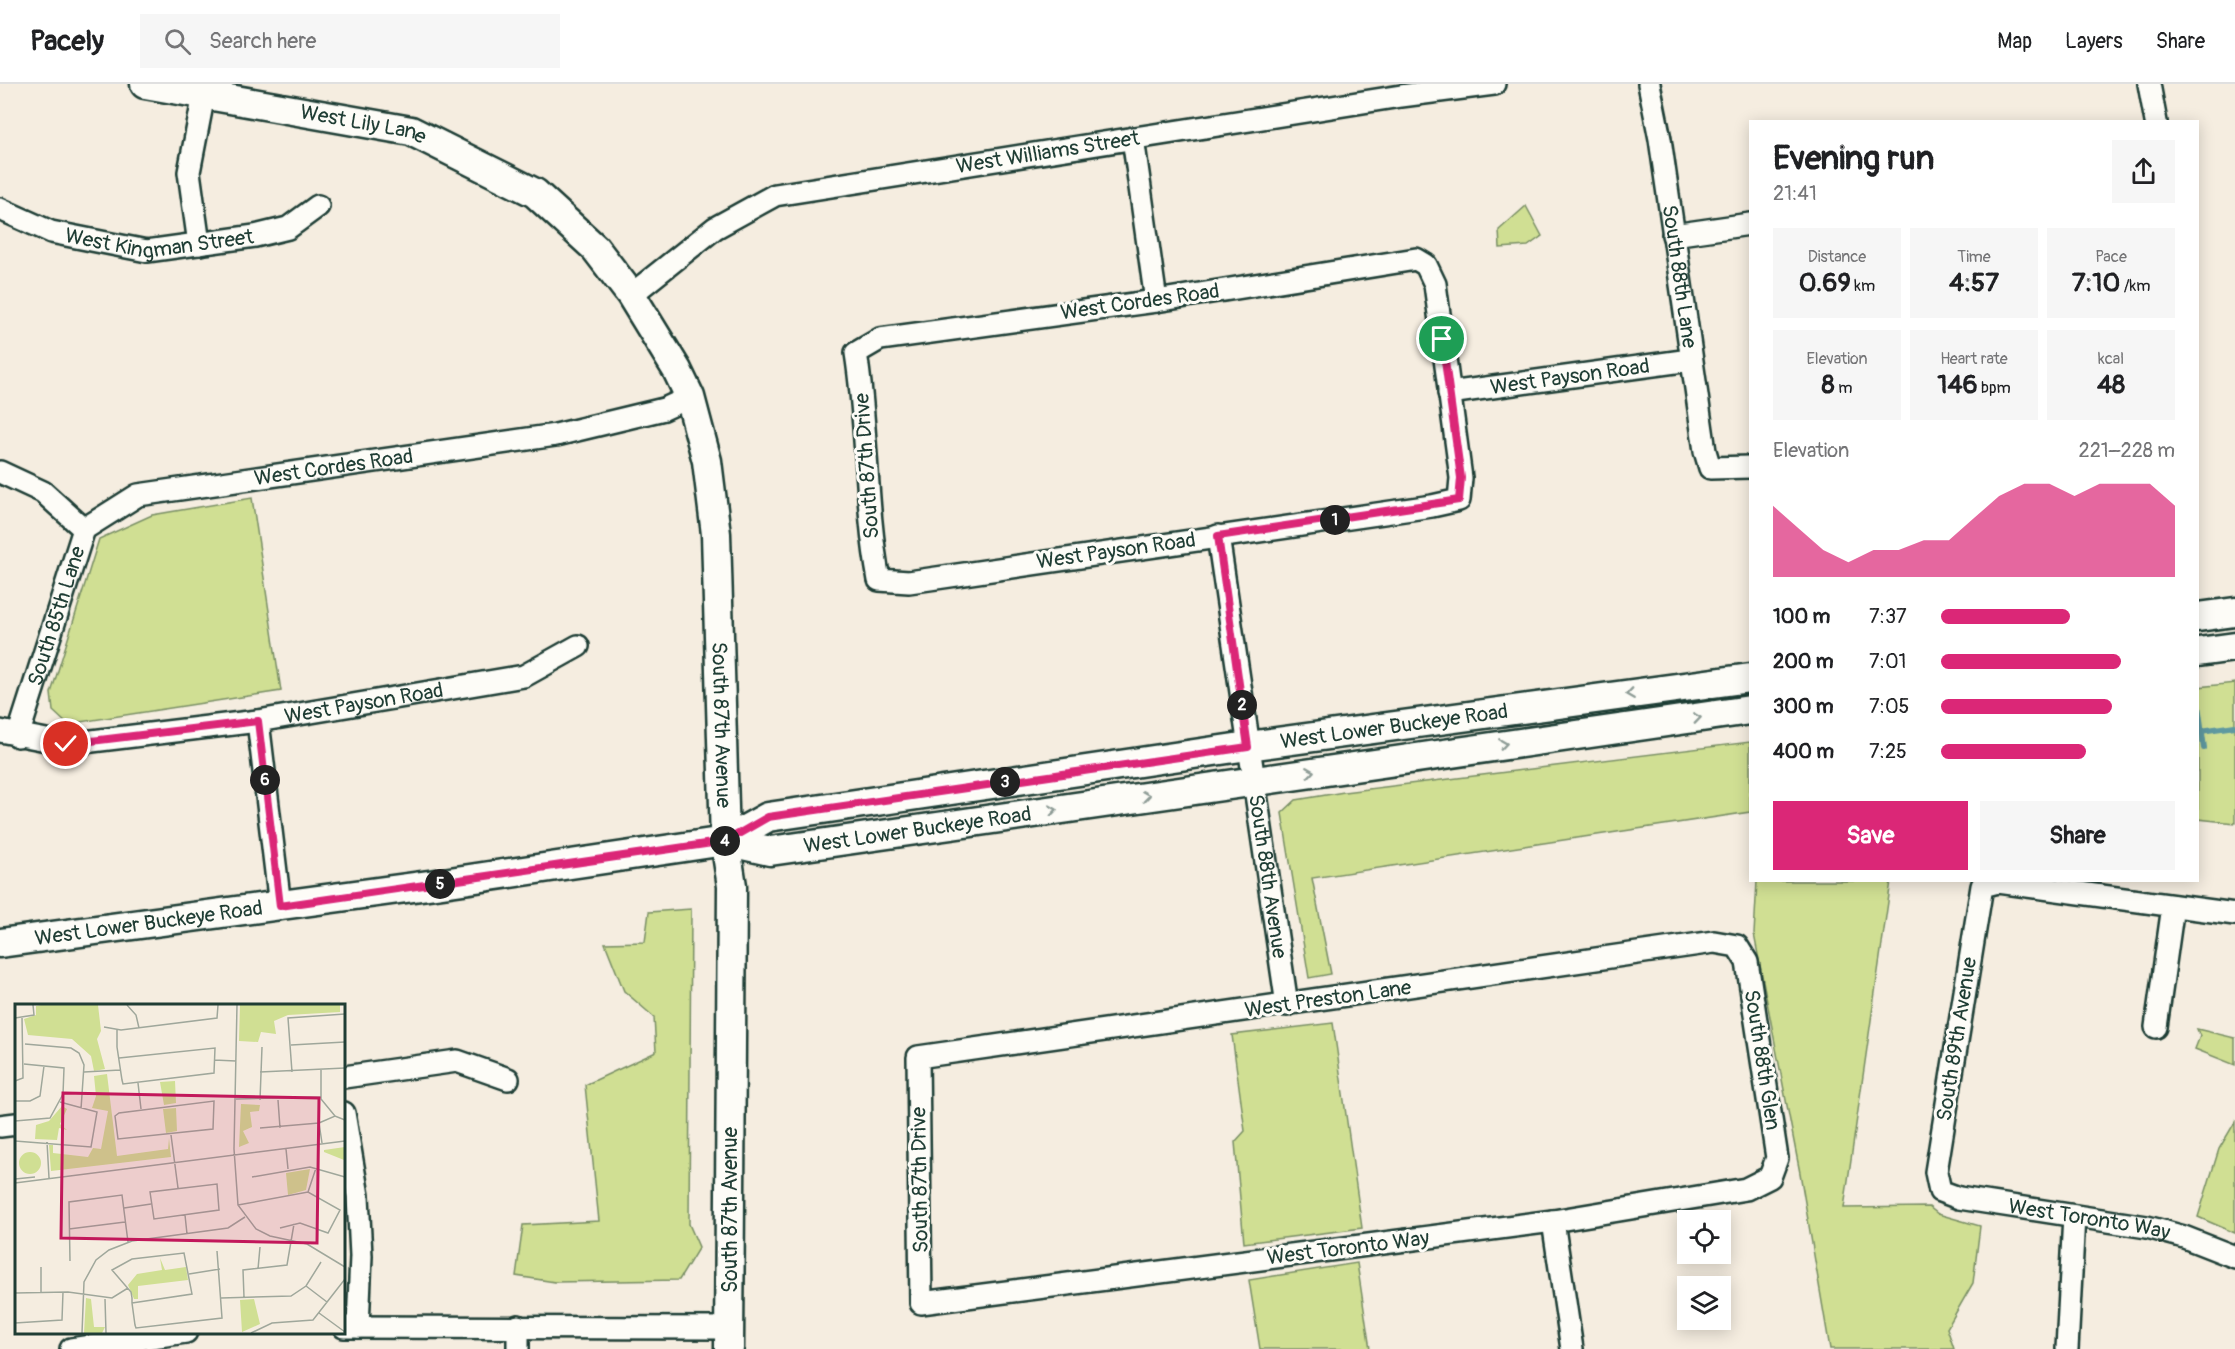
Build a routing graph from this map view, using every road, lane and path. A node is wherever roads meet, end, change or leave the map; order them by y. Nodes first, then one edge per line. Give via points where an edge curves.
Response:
1 (145, 84) edge
2 (1494, 84) edge
3 (1649, 84) edge
4 (2149, 84) edge
5 (205, 90) edge
6 (1400, 90) edge
7 (2156, 120) edge
8 (1133, 138) junction
9 (534, 193) joint
10 (318, 206) dead end
11 (0, 209) edge
12 (1749, 224) edge
13 (1673, 235) junction
14 (199, 244) junction
15 (631, 294) junction
16 (1156, 301) junction
17 (856, 353) joint
18 (1690, 360) junction
19 (1449, 393) junction
20 (690, 397) junction
21 (1749, 467) edge
22 (0, 472) edge
23 (84, 529) junction
24 (1218, 536) junction
25 (879, 580) joint
26 (2235, 612) edge
27 (2199, 617) edge
28 (578, 646) dead end
29 (2235, 647) edge
30 (2199, 652) edge
31 (1749, 678) edge
32 (1749, 710) edge
33 (258, 721) junction
34 (9, 734) edge
35 (1248, 747) junction
36 (1252, 780) junction
37 (726, 841) junction
38 (280, 906) junction
39 (2173, 906) junction
40 (2235, 914) edge
41 (0, 943) edge
42 (1737, 945) joint
43 (1287, 1005) junction
44 (2156, 1027) dead end
45 (918, 1057) joint
46 (345, 1077) edge
47 (508, 1079) dead end
48 (345, 1119) edge
49 (15, 1124) edge
50 (0, 1126) edge
51 (1770, 1177) joint
52 (1941, 1191) joint
53 (2074, 1216) junction
54 (1553, 1221) junction
55 (2235, 1257) edge
56 (921, 1303) joint
57 (518, 1326) junction
58 (351, 1327) edge
59 (172, 1334) edge
60 (729, 1338) edge
61 (71, 1349) edge
62 (518, 1349) edge
63 (1572, 1349) edge
64 (2067, 1349) edge

1 - 5 main road, West Lily Lane
2 - 6 street, West Williams Street
3 - 13 street, South 88th Lane
4 - 7 street
5 - 9 main road, West Lily Lane via 411,131
5 - 14 street via 189,172
6 - 8 street, West Williams Street
8 - 15 street, West Williams Street via 775,195 714,228
8 - 16 street
9 - 15 main road, South 87th Avenue via 595,248
10 - 14 street, West Kingman Street via 288,228 255,237
11 - 14 street, West Kingman Street via 51,232 147,252
12 - 13 street
13 - 18 street, South 88th Lane
15 - 20 main road, South 87th Avenue
16 - 17 street, West Cordes Road via 880,339
16 - 19 street, West Cordes Road via 1416,259 1426,265 1435,284
17 - 25 street, South 87th Drive
18 - 19 street, West Payson Road
18 - 21 street, South 88th Lane via 1710,468
19 - 24 street, West Payson Road via 1461,478 1459,500
20 - 23 street, West Cordes Road via 664,409 556,435 138,495
20 - 37 main road, South 87th Avenue via 707,461 716,534
22 - 23 street via 43,492
23 - 34 street, South 85th Lane
24 - 25 street, West Payson Road via 909,582
24 - 35 street, South 88th Avenue
26 - 27 main road
28 - 33 street, West Payson Road via 524,676
29 - 30 main road
31 -> 35 main road, West Lower Buckeye Road
36 -> 32 main road, West Lower Buckeye Road
33 - 34 street, West Payson Road via 66,744
33 - 38 street
35 - 36 street, South 88th Avenue
35 - 37 main road, West Lower Buckeye Road via 768,817
37 -> 36 main road, West Lower Buckeye Road via 770,851
36 - 43 street, South 88th Avenue
37 - 38 main road, West Lower Buckeye Road
37 - 60 main road, South 87th Avenue via 732,886
38 - 41 main road, West Lower Buckeye Road
39 - 40 street
39 - 44 street
39 - 52 street, South 89th Avenue via 1998,882 1982,886 1936,1172
42 - 43 street, West Preston Lane via 1714,942
42 - 51 street, South 88th Glen via 1747,962 1777,1158
43 - 45 street, West Preston Lane
45 - 56 street, South 87th Drive
46 - 47 street via 457,1061
48 - 58 street via 358,1196 361,1256
49 - 50 street
51 - 54 street, West Toronto Way via 1746,1189
52 - 53 street, West Toronto Way via 1959,1198
53 - 55 street, West Toronto Way via 2156,1229
53 - 64 street
54 - 56 street, West Toronto Way
54 - 63 street
57 - 58 street
57 - 60 street
57 - 62 street
59 - 61 street

